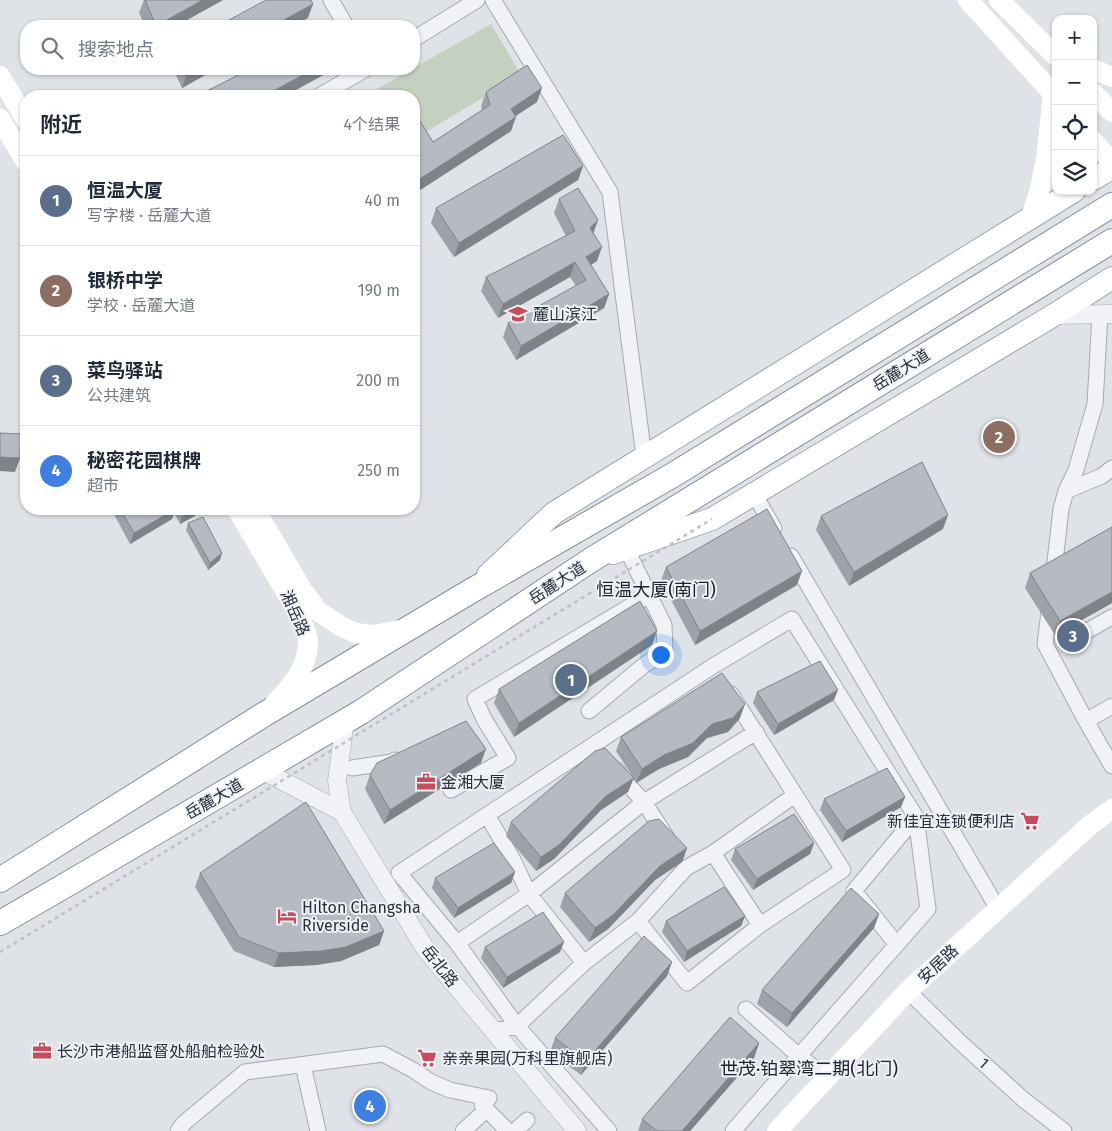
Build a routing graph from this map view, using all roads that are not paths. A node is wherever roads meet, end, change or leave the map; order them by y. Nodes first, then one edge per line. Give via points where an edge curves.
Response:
1 (331, 0) edge
2 (477, 0) edge
3 (493, 0) edge
4 (968, 0) edge
5 (999, 0) edge
6 (343, 20) edge
7 (420, 35) edge
8 (1052, 52) edge
9 (1097, 71) edge
10 (355, 75) edge
11 (0, 76) edge
12 (1112, 77) edge
13 (329, 90) edge
14 (1052, 93) edge
15 (1097, 97) edge
16 (1053, 105) edge
17 (20, 110) edge
18 (1112, 112) edge
19 (0, 119) edge
20 (1097, 145) edge
21 (20, 152) edge
22 (1112, 162) edge
23 (1112, 168) edge
24 (1097, 177) edge
25 (1067, 195) edge
26 (1112, 205) edge
27 (1031, 217) junction
28 (1112, 241) edge
29 (1112, 278) edge
30 (1106, 314) edge
31 (1054, 316) junction
32 (644, 457) junction
33 (1112, 468) edge
34 (1066, 491) junction
35 (754, 494) junction
36 (241, 515) edge
37 (259, 515) edge
38 (626, 548) junction
39 (591, 560) junction
40 (471, 591) junction
41 (649, 595) junction
42 (1112, 617) edge
43 (410, 628) junction
44 (1078, 636) dead end
45 (719, 674) junction
46 (1112, 706) edge
47 (589, 711) dead end
48 (263, 715) junction
49 (484, 719) junction
50 (345, 721) junction
51 (469, 722) edge
52 (1086, 722) junction
53 (756, 732) junction
54 (600, 740) junction
55 (410, 752) edge
56 (1112, 766) edge
57 (352, 768) dead end
58 (262, 770) junction
59 (451, 790) dead end
60 (795, 795) junction
61 (644, 802) junction
62 (1112, 809) edge
63 (342, 812) junction
64 (487, 815) junction
65 (916, 817) junction
66 (713, 853) junction
67 (679, 857) junction
68 (0, 880) edge
69 (529, 894) junction
70 (998, 909) junction
71 (638, 921) junction
72 (0, 923) edge
73 (760, 925) junction
74 (894, 941) dead end
75 (458, 943) junction
76 (584, 963) junction
77 (908, 991) junction
78 (746, 1009) dead end
79 (516, 1026) junction
80 (493, 1031) junction
81 (799, 1056) junction
82 (303, 1065) junction
83 (827, 1078) junction
84 (486, 1110) junction
85 (527, 1120) dead end
86 (505, 1130) edge
87 (178, 1131) edge
88 (318, 1131) edge
89 (463, 1131) edge
90 (577, 1131) edge
91 (609, 1131) edge
92 (733, 1131) edge
93 (777, 1131) edge
94 (1064, 1131) edge

1 - 6 street
2 - 7 street
3 - 32 street via 610,192
4 - 14 main road
5 - 8 main road
9 - 12 main road
10 - 13 street
11 - 17 main road
15 - 18 main road
16 - 27 main road via 1046,160
19 - 21 main road
20 - 22 main road
23 - 24 main road
25 - 27 main road
26 - 40 highway, 岳麓大道 via 673,475
27 - 32 main road
28 - 39 highway, 岳麓大道
29 - 31 main road
30 - 31 street
30 - 34 street via 1095,404 1076,470
31 - 35 main road
32 - 40 main road via 554,513
33 - 34 street via 1102,476
34 - 52 street via 1045,644
35 - 38 main road via 712,519
35 - 70 street
36 - 48 main road, 湘岳路 via 294,604 308,640 302,668 292,684
37 - 43 main road, 湘岳路 via 303,591 324,616 356,633 372,635
38 - 39 main road
38 - 41 street
39 - 50 highway, 岳麓大道
40 - 43 highway, 岳麓大道
41 - 47 street via 664,625 665,651
41 - 49 street via 475,699
42 - 44 street
43 - 48 highway, 岳麓大道
45 - 53 street
45 - 54 street
45 - 65 street via 792,619
46 - 52 street
48 - 68 highway, 岳麓大道
49 - 51 street
49 - 59 street via 508,758
50 - 58 highway, 岳麓大道
50 - 63 street, 岳北路 via 338,781
52 - 56 street
53 - 60 street
53 - 61 street
54 - 61 street via 622,778
54 - 64 street
55 - 57 street via 392,762
58 - 63 street
58 - 72 highway, 岳麓大道
60 - 66 street
60 - 73 street via 843,870
61 - 67 street
61 - 69 street
62 - 70 main road, 安居路
63 - 80 street, 岳北路 via 426,950
64 - 69 street
64 - 75 street via 400,873
65 - 74 street via 854,891
65 - 81 street via 928,909
66 - 67 street
66 - 73 street
67 - 71 street
69 - 75 street
69 - 76 street
70 - 77 main road, 安居路
71 - 73 street via 687,983
71 - 76 street
75 - 79 street
76 - 79 street
77 - 83 main road, 安居路
77 - 94 street, 1 via 1024,1100
78 - 81 street
79 - 80 street
79 - 91 street
80 - 90 street, 岳北路
81 - 83 street
81 - 92 street
82 - 84 street via 383,1054 450,1090 489,1098 482,1105
82 - 87 street via 245,1072
82 - 88 street
83 - 93 main road, 安居路
84 - 86 street
84 - 89 street
85 - 86 street

